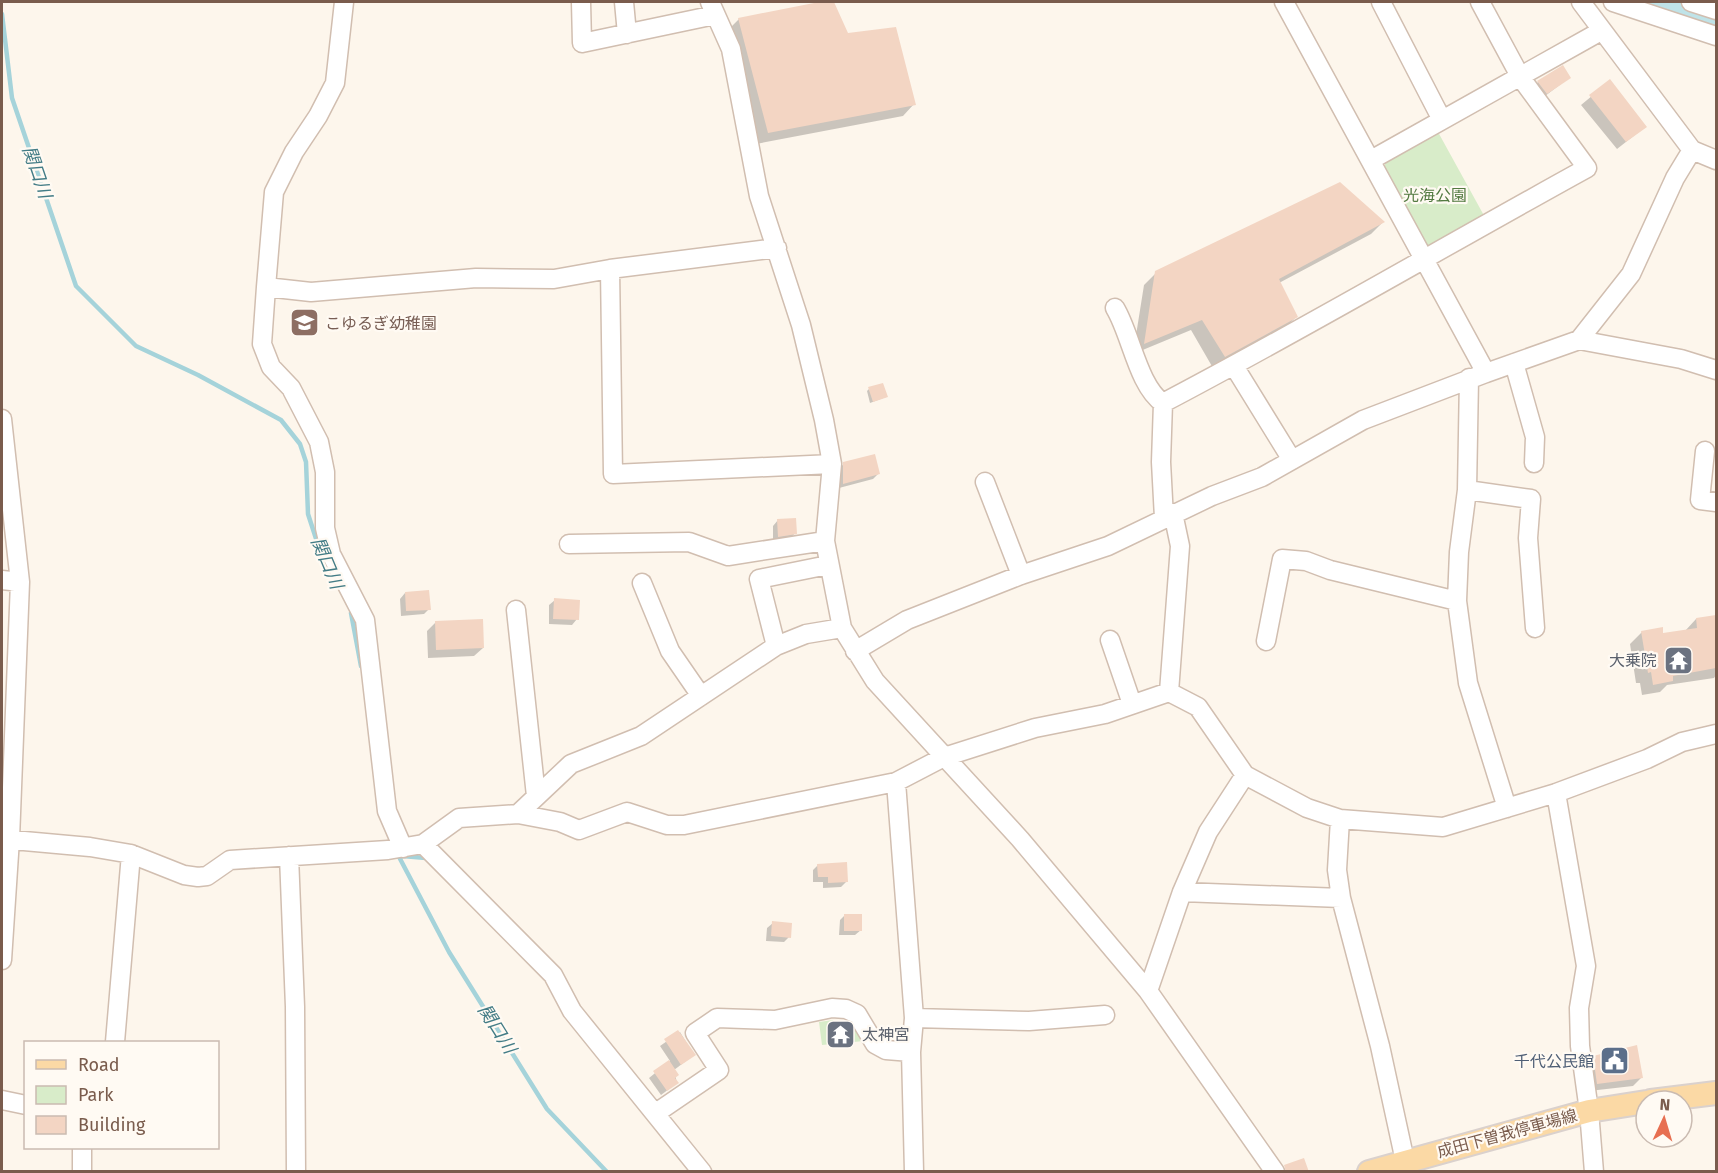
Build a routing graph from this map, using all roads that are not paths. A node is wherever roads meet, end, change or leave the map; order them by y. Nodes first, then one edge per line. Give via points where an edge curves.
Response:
1 (344, 2) edge
2 (581, 2) edge
3 (624, 2) edge
4 (1284, 2) edge
5 (1381, 2) edge
6 (1480, 2) edge
7 (1581, 2) edge
8 (1613, 2) edge
9 (1691, 2) edge
10 (713, 8) edge
11 (1716, 9) edge
12 (1601, 31) junction
13 (627, 34) junction
14 (1716, 36) edge
15 (1521, 78) junction
16 (1442, 120) junction
17 (1692, 150) junction
18 (1371, 160) junction
19 (1716, 160) edge
20 (777, 248) junction
21 (1424, 258) junction
22 (610, 268) junction
23 (266, 287) junction
24 (1116, 308) dead end
25 (1580, 340) junction
26 (1514, 363) junction
27 (1234, 366) junction
28 (1716, 370) edge
29 (1477, 376) junction
30 (1162, 403) junction
31 (2, 419) edge
32 (1705, 451) dead end
33 (1292, 460) junction
34 (1534, 463) dead end
35 (832, 464) junction
36 (986, 482) dead end
37 (1467, 490) junction
38 (1716, 502) edge
39 (1169, 516) junction
40 (825, 541) junction
41 (569, 544) dead end
42 (828, 564) junction
43 (1021, 575) junction
44 (11, 581) edge
45 (642, 583) dead end
46 (1457, 601) junction
47 (516, 610) dead end
48 (843, 628) junction
49 (1535, 628) dead end
50 (1110, 640) dead end
51 (1266, 641) dead end
52 (776, 646) junction
53 (855, 651) junction
54 (1169, 692) junction
55 (701, 696) junction
56 (1132, 704) junction
57 (1716, 734) edge
58 (944, 757) junction
59 (1245, 775) junction
60 (896, 782) junction
61 (1556, 793) junction
62 (536, 795) junction
63 (1507, 808) junction
64 (518, 814) junction
65 (1340, 819) junction
66 (6, 839) edge
67 (423, 844) junction
68 (396, 849) junction
69 (131, 854) junction
70 (289, 856) junction
71 (1182, 892) junction
72 (1341, 898) junction
73 (2, 960) edge
74 (1148, 991) junction
75 (1105, 1015) dead end
76 (914, 1018) junction
77 (116, 1041) edge
78 (911, 1052) junction
79 (1716, 1094) edge
80 (1694, 1096) edge
81 (2, 1100) edge
82 (1634, 1104) edge
83 (24, 1105) edge
84 (659, 1111) junction
85 (1589, 1111) junction
86 (82, 1149) edge
87 (1405, 1161) junction
88 (82, 1172) edge
89 (296, 1172) edge
90 (702, 1172) edge
91 (914, 1172) edge
92 (1275, 1172) edge
93 (1369, 1172) edge
94 (1594, 1172) edge

1 - 23 street via 335,83 274,192
2 - 13 street via 582,43
3 - 13 street
4 - 18 street
5 - 16 street
6 - 15 street
7 - 12 street
8 - 14 street
9 - 11 street
10 - 13 street
10 - 20 street via 731,48 759,196
12 - 15 street
12 - 17 street
15 - 16 street
15 - 21 street via 1587,168
16 - 18 street
17 - 19 street
17 - 25 street via 1631,274
18 - 21 street
20 - 22 street
20 - 35 street via 801,325
21 - 27 street
21 - 29 street
22 - 23 street via 554,279 477,278 311,292
22 - 35 street via 614,474
23 - 68 street via 262,344 271,367 291,388 319,442 325,472 325,528 331,554 365,620 387,811
24 - 30 street via 1153,396
25 - 26 street
25 - 28 street via 1681,359
26 - 29 street
26 - 34 street via 1535,438
27 - 30 street
27 - 33 street
29 - 33 street via 1363,420
29 - 37 street
30 - 39 street via 1161,462
31 - 44 street
32 - 38 street via 1700,500
33 - 39 street via 1262,477
35 - 40 street
36 - 43 street
37 - 46 street
37 - 49 street via 1531,499 1528,538
39 - 43 street via 1108,546
39 - 54 street via 1180,546
40 - 41 street via 728,556 689,542
40 - 42 street
42 - 48 street
42 - 52 street via 759,579
43 - 53 street via 907,620
44 - 66 street
45 - 55 street via 670,651
46 - 51 street via 1306,561 1282,559
46 - 63 street via 1467,683
47 - 62 street
48 - 52 street via 807,634
48 - 53 street
50 - 56 street
52 - 55 street
53 - 58 street via 875,681
54 - 56 street
54 - 59 street via 1198,707
55 - 62 street via 641,736 571,764
56 - 58 street via 1105,714 1035,728
57 - 61 street via 1682,742
58 - 60 street
58 - 74 street via 1020,839
59 - 65 street via 1307,808
59 - 71 street via 1208,832
60 - 64 street via 684,825 667,825 627,812 579,830
60 - 76 street
61 - 63 street
61 - 85 street via 1586,966 1579,1008
62 - 64 street
63 - 65 street via 1443,827
64 - 67 street via 459,818
65 - 72 street via 1337,870
66 - 69 street
66 - 73 street
67 - 68 street
67 - 84 street via 553,975 572,1011
68 - 70 street
69 - 70 street via 198,877 207,876 230,860
69 - 77 street
70 - 89 street
71 - 72 street
71 - 74 street
72 - 87 street
74 - 92 street
75 - 76 street via 1029,1020
76 - 78 street
78 - 84 street via 886,1050 875,1044 857,1014 846,1009 832,1008 775,1020 717,1018 695,1033 719,1070
78 - 91 street
79 - 80 main road
81 - 83 street
82 - 85 main road, 成田下曽我停車場線
84 - 90 street
85 - 87 main road, 成田下曽我停車場線
85 - 94 street
86 - 88 street
87 - 93 main road, 成田下曽我停車場線

